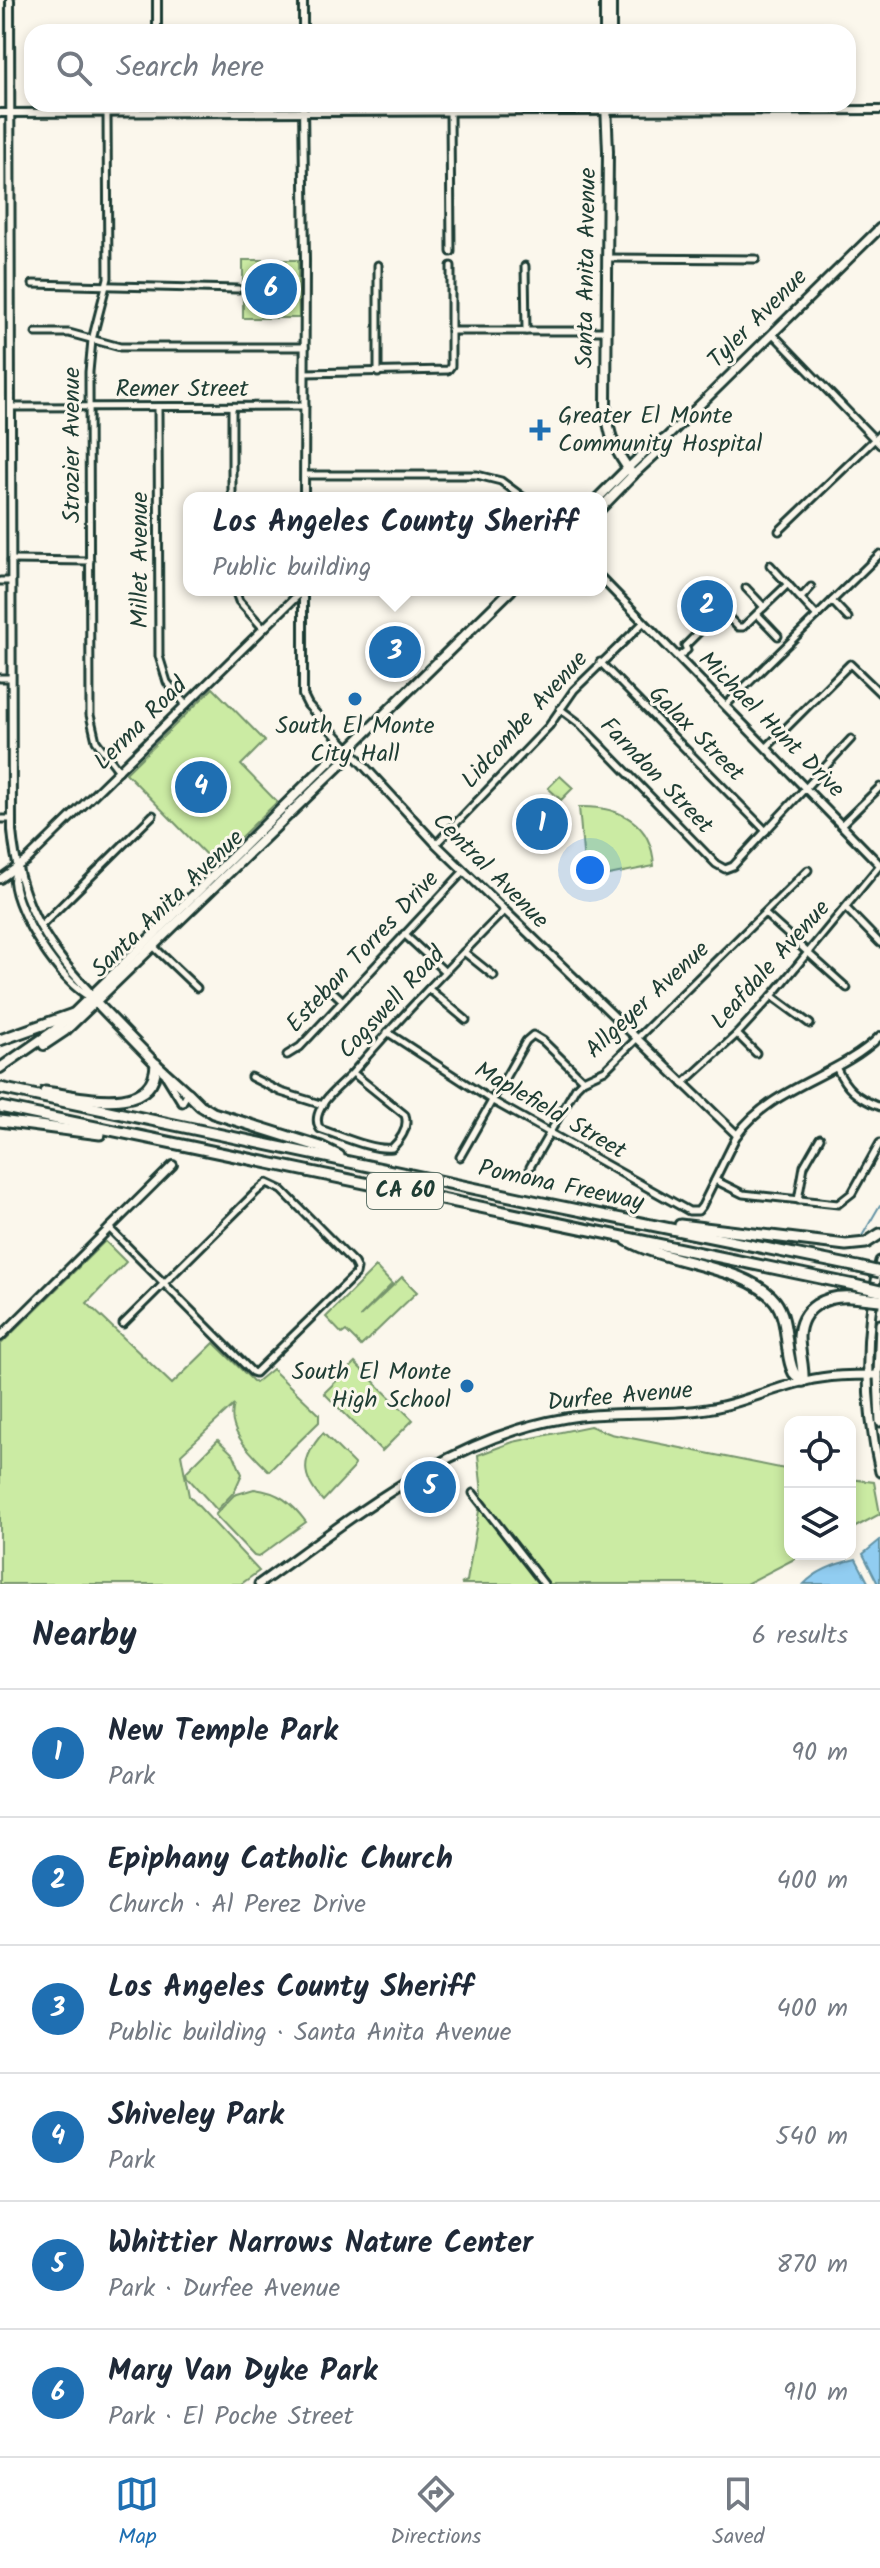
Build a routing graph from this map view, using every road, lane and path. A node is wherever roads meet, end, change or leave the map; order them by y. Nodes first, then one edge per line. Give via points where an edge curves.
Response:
1 (10, 0) edge
2 (157, 0) edge
3 (303, 0) edge
4 (605, 0) edge
5 (611, 0) edge
6 (157, 24) edge
7 (303, 24) edge
8 (605, 24) edge
9 (611, 24) edge
10 (856, 110) edge
11 (880, 110) edge
12 (185, 112) edge
13 (303, 112) edge
14 (450, 112) edge
15 (607, 112) edge
16 (0, 113) edge
17 (11, 113) junction
18 (107, 113) junction
19 (156, 113) joint
20 (880, 228) edge
21 (451, 252) dead end
22 (607, 258) junction
23 (756, 259) dead end
24 (378, 265) dead end
25 (451, 266) dead end
26 (525, 266) dead end
27 (33, 284) dead end
28 (107, 287) junction
29 (238, 289) dead end
30 (451, 331) junction
31 (526, 331) junction
32 (606, 331) junction
33 (36, 333) dead end
34 (773, 334) junction
35 (92, 340) junction
36 (305, 347) junction
37 (0, 349) edge
38 (11, 349) junction
39 (305, 373) junction
40 (378, 373) junction
41 (305, 406) junction
42 (11, 407) junction
43 (89, 407) junction
44 (158, 407) junction
45 (232, 407) junction
46 (878, 439) edge
47 (630, 472) junction
48 (305, 475) junction
49 (232, 492) edge
50 (304, 492) edge
51 (516, 492) edge
52 (605, 492) edge
53 (607, 501) edge
54 (779, 531) dead end
55 (880, 554) edge
56 (11, 560) junction
57 (90, 561) junction
58 (770, 565) dead end
59 (0, 581) edge
60 (11, 581) junction
61 (607, 584) edge
62 (788, 584) junction
63 (811, 587) dead end
64 (746, 588) dead end
65 (237, 596) edge
66 (297, 596) edge
67 (303, 596) edge
68 (505, 596) edge
69 (801, 598) junction
70 (832, 601) junction
71 (764, 607) junction
72 (723, 612) dead end
73 (757, 614) junction
74 (817, 616) junction
75 (848, 618) dead end
76 (644, 622) junction
77 (264, 629) junction
78 (699, 632) dead end
79 (778, 636) dead end
80 (678, 657) junction
81 (600, 662) junction
82 (0, 678) edge
83 (11, 678) junction
84 (880, 692) edge
85 (186, 705) junction
86 (726, 705) junction
87 (560, 709) junction
88 (851, 739) dead end
89 (767, 747) junction
90 (349, 749) junction
91 (119, 771) junction
92 (806, 787) junction
93 (880, 787) edge
94 (153, 815) dead end
95 (0, 819) edge
96 (12, 819) junction
97 (842, 824) junction
98 (766, 831) junction
99 (436, 844) junction
100 (880, 865) edge
101 (16, 868) junction
102 (808, 870) dead end
103 (463, 872) junction
104 (0, 879) edge
105 (204, 891) junction
106 (846, 908) junction
107 (504, 911) junction
108 (765, 914) junction
109 (40, 927) junction
110 (404, 934) junction
111 (880, 943) edge
112 (153, 946) junction
113 (464, 952) junction
114 (808, 954) junction
115 (444, 971) junction
116 (494, 976) dead end
117 (76, 982) junction
118 (327, 986) dead end
119 (197, 988) dead end
120 (847, 988) dead end
121 (429, 989) junction
122 (772, 996) junction
123 (93, 999) junction
124 (342, 1000) junction
125 (73, 1014) junction
126 (466, 1020) dead end
127 (810, 1024) dead end
128 (387, 1032) junction
129 (737, 1034) junction
130 (880, 1036) edge
131 (637, 1039) junction
132 (0, 1040) edge
133 (756, 1053) dead end
134 (287, 1055) dead end
135 (156, 1064) junction
136 (836, 1067) junction
137 (1, 1072) edge
138 (353, 1073) junction
139 (251, 1077) dead end
140 (583, 1080) junction
141 (683, 1084) junction
142 (0, 1087) edge
143 (188, 1093) joint
144 (491, 1100) junction
145 (323, 1105) junction
146 (0, 1107) edge
147 (880, 1107) edge
148 (0, 1121) edge
149 (550, 1132) junction
150 (737, 1135) junction
151 (820, 1138) dead end
152 (880, 1143) edge
153 (188, 1147) junction
154 (460, 1157) dead end
155 (349, 1161) junction
156 (173, 1165) dead end
157 (530, 1167) dead end
158 (715, 1180) junction
159 (798, 1200) junction
160 (618, 1218) junction
161 (109, 1228) junction
162 (880, 1234) edge
163 (621, 1237) junction
164 (880, 1261) edge
165 (880, 1270) edge
166 (164, 1284) junction
167 (880, 1291) edge
168 (880, 1300) edge
169 (123, 1324) dead end
170 (880, 1324) edge
171 (0, 1337) edge
172 (868, 1375) junction
173 (879, 1375) edge
174 (803, 1381) junction
175 (880, 1422) edge
176 (880, 1472) edge
177 (473, 1493) dead end
178 (259, 1584) edge
179 (544, 1584) edge

1 - 17 street
2 - 6 street
3 - 7 street
4 - 8 main road
5 - 9 main road
10 - 11 street
12 - 19 street
13 - 36 street
14 - 21 street
15 - 22 main road, Santa Anita Avenue
16 - 17 street
17 - 18 street
17 - 38 street
18 - 19 street
18 - 28 street, Strozier Avenue
20 - 34 main road, Tyler Avenue
22 - 23 street
22 - 32 main road, Santa Anita Avenue
24 - 40 street
25 - 30 street
26 - 31 street
27 - 28 street
28 - 29 street
28 - 35 street, Strozier Avenue
30 - 31 street
30 - 40 street via 448,370
31 - 32 street
32 - 47 main road, Santa Anita Avenue via 607,421
33 - 35 street via 69,333
34 - 46 street
34 - 47 main road, Tyler Avenue via 665,439 652,445
35 - 36 street via 120,347
35 - 43 street, Strozier Avenue
36 - 39 street
37 - 38 street
38 - 42 street
39 - 40 street
39 - 41 street
41 - 45 street, Remer Street
41 - 48 street
42 - 43 street, Remer Street
42 - 56 street
43 - 44 street, Remer Street
43 - 57 street, Strozier Avenue
44 - 45 street, Remer Street
44 - 85 street, Millet Avenue via 159,656 167,682
45 - 49 street
46 - 54 street
47 - 52 main road
47 - 53 main road
48 - 50 street
48 - 51 street via 477,475 501,481
55 - 70 street
56 - 57 street
56 - 60 street
57 - 91 street, Strozier Avenue via 91,728
58 - 62 street
59 - 60 street
60 - 83 street
61 - 76 street, Michael Hunt Drive
62 - 69 street
62 - 71 street
63 - 69 street
64 - 71 street
65 - 77 street
66 - 77 street, Lerma Road
67 - 90 street, Central Avenue via 304,699
68 - 90 main road, Santa Anita Avenue
69 - 74 street
70 - 74 street
70 - 75 street
71 - 73 street
72 - 73 street via 738,627
73 - 79 street
74 - 86 street
76 - 80 street, Michael Hunt Drive
76 - 81 street, Lidcombe Avenue
77 - 85 street, Lerma Road
78 - 80 street
80 - 86 street, Michael Hunt Drive
81 - 87 street, Lidcombe Avenue
81 - 98 street, Galax Street
82 - 83 street
83 - 96 street
84 - 89 street via 850,664
85 - 91 street, Lerma Road
86 - 89 street, Michael Hunt Drive
87 - 98 street, Farndon Street via 716,864 733,866
87 - 99 street, Lidcombe Avenue
88 - 92 street
89 - 92 street, Michael Hunt Drive
90 - 99 street, Central Avenue
90 - 105 main road, Santa Anita Avenue via 340,751
91 - 101 street, Lerma Road
92 - 97 street, Michael Hunt Drive
92 - 98 street
93 - 97 street
94 - 109 street
95 - 96 street
96 - 101 street
97 - 100 street, Michael Hunt Drive
99 - 103 street, Central Avenue
100 - 106 street, Leafdale Avenue
101 - 104 street, Lerma Road
101 - 109 street
101 - 117 street via 14,881 30,925 47,954
102 - 108 street, Allgeyer Avenue
103 - 107 street, Central Avenue
103 - 110 street, Esteban Torres Drive
105 - 112 main road, Santa Anita Avenue
105 - 123 main road, Santa Anita Avenue
106 - 111 street
106 - 114 street, Leafdale Avenue
107 - 113 street, Cogswell Road
107 - 131 street, Central Avenue
108 - 114 street
108 - 131 street, Allgeyer Avenue
109 - 117 street
110 - 115 street
110 - 124 street, Esteban Torres Drive
112 - 119 street
112 - 123 main road, Santa Anita Avenue
113 - 115 street, Cogswell Road
113 - 116 street
114 - 120 street
114 - 122 street, Leafdale Avenue
115 - 121 street, Cogswell Road
117 - 123 street
118 - 124 street
121 - 126 street
121 - 128 street, Cogswell Road
122 - 127 street
122 - 129 street, Leafdale Avenue
123 - 125 main road, Santa Anita Avenue
123 - 135 main road
123 - 137 main road, Santa Anita Avenue via 65,1031
124 - 134 street, Esteban Torres Drive
125 - 132 highway
125 - 137 main road, Santa Anita Avenue
128 - 138 street, Cogswell Road
128 - 144 street, Maplefield Street
129 - 133 street
129 - 141 street, Leafdale Avenue
130 - 136 street
131 - 140 street, Allgeyer Avenue via 605,1070
131 - 141 street, Central Avenue
135 - 142 highway via 151,1084 130,1099
135 - 143 main road
136 - 147 street via 847,1089
136 - 150 street via 752,1117
138 - 145 street, Cogswell Road
138 - 145 street, Cogswell Road via 405,1115 405,1131 395,1146 389,1149 325,1131 317,1125
139 - 145 street
140 - 144 street via 533,1035
140 - 149 street, Allgeyer Avenue
141 - 150 street, Central Avenue
142 - 155 highway, Pomona Freeway / CA 60
143 - 155 highway via 213,1113
144 - 149 street, Maplefield Street
144 - 154 street
146 - 153 highway, Pomona Freeway / CA 60
148 - 153 highway
149 - 157 street, Allgeyer Avenue
149 - 158 street, Maplefield Street via 684,1209 698,1211
150 - 158 street
151 - 159 street via 804,1166
152 - 159 street via 843,1202
153 - 163 highway, Pomona Freeway / CA 60
155 - 160 highway, Pomona Freeway / CA 60
156 - 161 street
158 - 159 street via 743,1194
160 - 162 highway via 846,1245 866,1243
160 - 165 highway, Pomona Freeway / CA 60, bridge
161 - 166 street
161 - 171 street
163 - 167 highway, Pomona Freeway / CA 60, bridge
163 - 174 highway via 768,1293 778,1304 794,1372
164 - 172 main road
166 - 166 street via 264,1184 271,1183 357,1269 255,1373
166 - 169 street
168 - 174 highway, bridge via 829,1298 807,1313 799,1334
170 - 173 main road
172 - 173 main road, Durfee Avenue
172 - 174 main road, Durfee Avenue
172 - 176 main road
173 - 175 main road
174 - 178 main road, Durfee Avenue via 711,1409 569,1417 488,1438 423,1471
177 - 179 street

